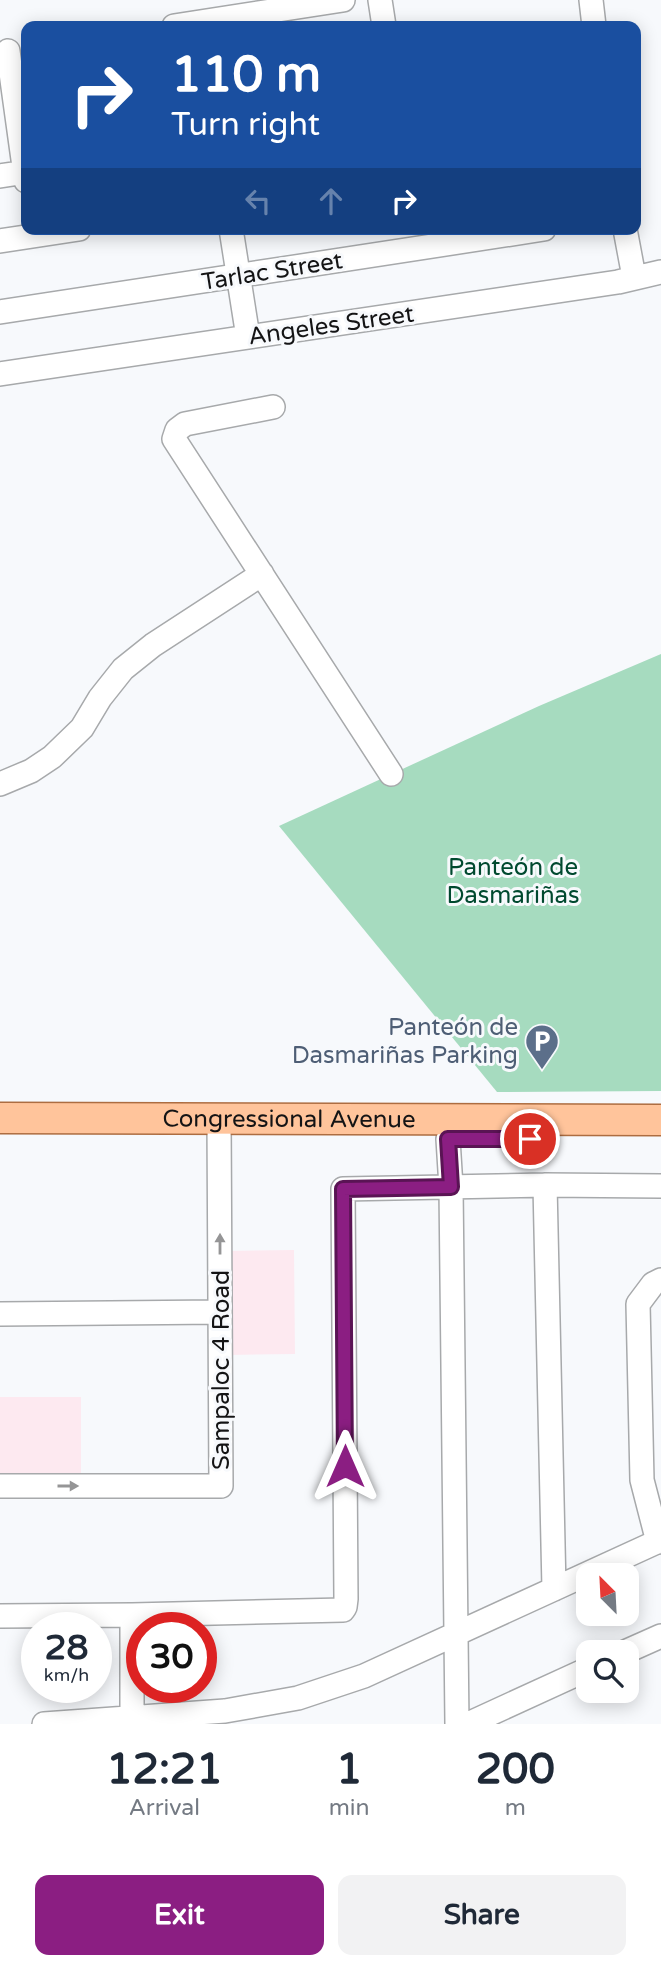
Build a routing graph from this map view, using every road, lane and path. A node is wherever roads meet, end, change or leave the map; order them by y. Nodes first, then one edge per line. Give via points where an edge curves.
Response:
1 (343, 0) edge
2 (380, 0) edge
3 (591, 0) edge
4 (218, 21) edge
5 (383, 21) edge
6 (593, 21) edge
7 (11, 51) edge
8 (15, 118) edge
9 (21, 149) edge
10 (21, 175) edge
11 (0, 176) edge
12 (23, 235) edge
13 (232, 235) edge
14 (505, 235) edge
15 (626, 235) edge
16 (0, 241) edge
17 (661, 272) edge
18 (239, 276) junction
19 (634, 277) junction
20 (0, 312) edge
21 (248, 337) junction
22 (0, 374) edge
23 (273, 407) dead end
24 (262, 574) junction
25 (391, 774) dead end
26 (0, 784) edge
27 (0, 1118) edge
28 (661, 1120) edge
29 (219, 1128) junction
30 (0, 1137) edge
31 (448, 1139) junction
32 (661, 1140) edge
33 (545, 1185) junction
34 (661, 1186) edge
35 (451, 1187) junction
36 (661, 1280) edge
37 (220, 1312) junction
38 (0, 1314) edge
39 (0, 1486) edge
40 (659, 1541) edge
41 (554, 1590) junction
42 (217, 1613) edge
43 (126, 1615) edge
44 (0, 1616) edge
45 (457, 1634) junction
46 (661, 1636) edge
47 (639, 1646) edge
48 (576, 1674) edge
49 (132, 1720) edge
50 (44, 1724) edge
51 (457, 1724) edge
52 (468, 1724) edge

1 - 4 street
2 - 5 street
3 - 6 street
7 - 8 street
8 - 9 street
10 - 11 street
12 - 16 street
13 - 18 street
14 - 18 street, Tarlac Street
15 - 19 street
17 - 19 street, Angeles Street
18 - 20 street, Tarlac Street
18 - 21 street
19 - 21 street, Angeles Street
21 - 22 street, Angeles Street
23 - 24 street via 185,424 174,439
24 - 25 street
24 - 26 street via 123,669 82,728 52,757
27 - 29 main road, Congressional Avenue
28 - 29 main road, Congressional Avenue
29 - 30 main road, Congressional Avenue
29 - 31 main road, Congressional Avenue
37 -> 29 street, Sampaloc 4 Road
31 - 32 main road, Congressional Avenue
31 - 35 street
33 - 34 street
33 - 35 street
33 - 41 street
35 - 42 street via 343,1189 345,1607 340,1611
35 - 45 street
36 - 40 street via 638,1304 642,1480
37 - 38 street
39 -> 37 street, Sampaloc 4 Road via 221,1486
40 - 41 street
41 - 45 street
43 - 44 street
45 - 49 street via 364,1676 298,1698
45 - 51 street
46 - 47 street
48 - 52 street
49 - 50 street

